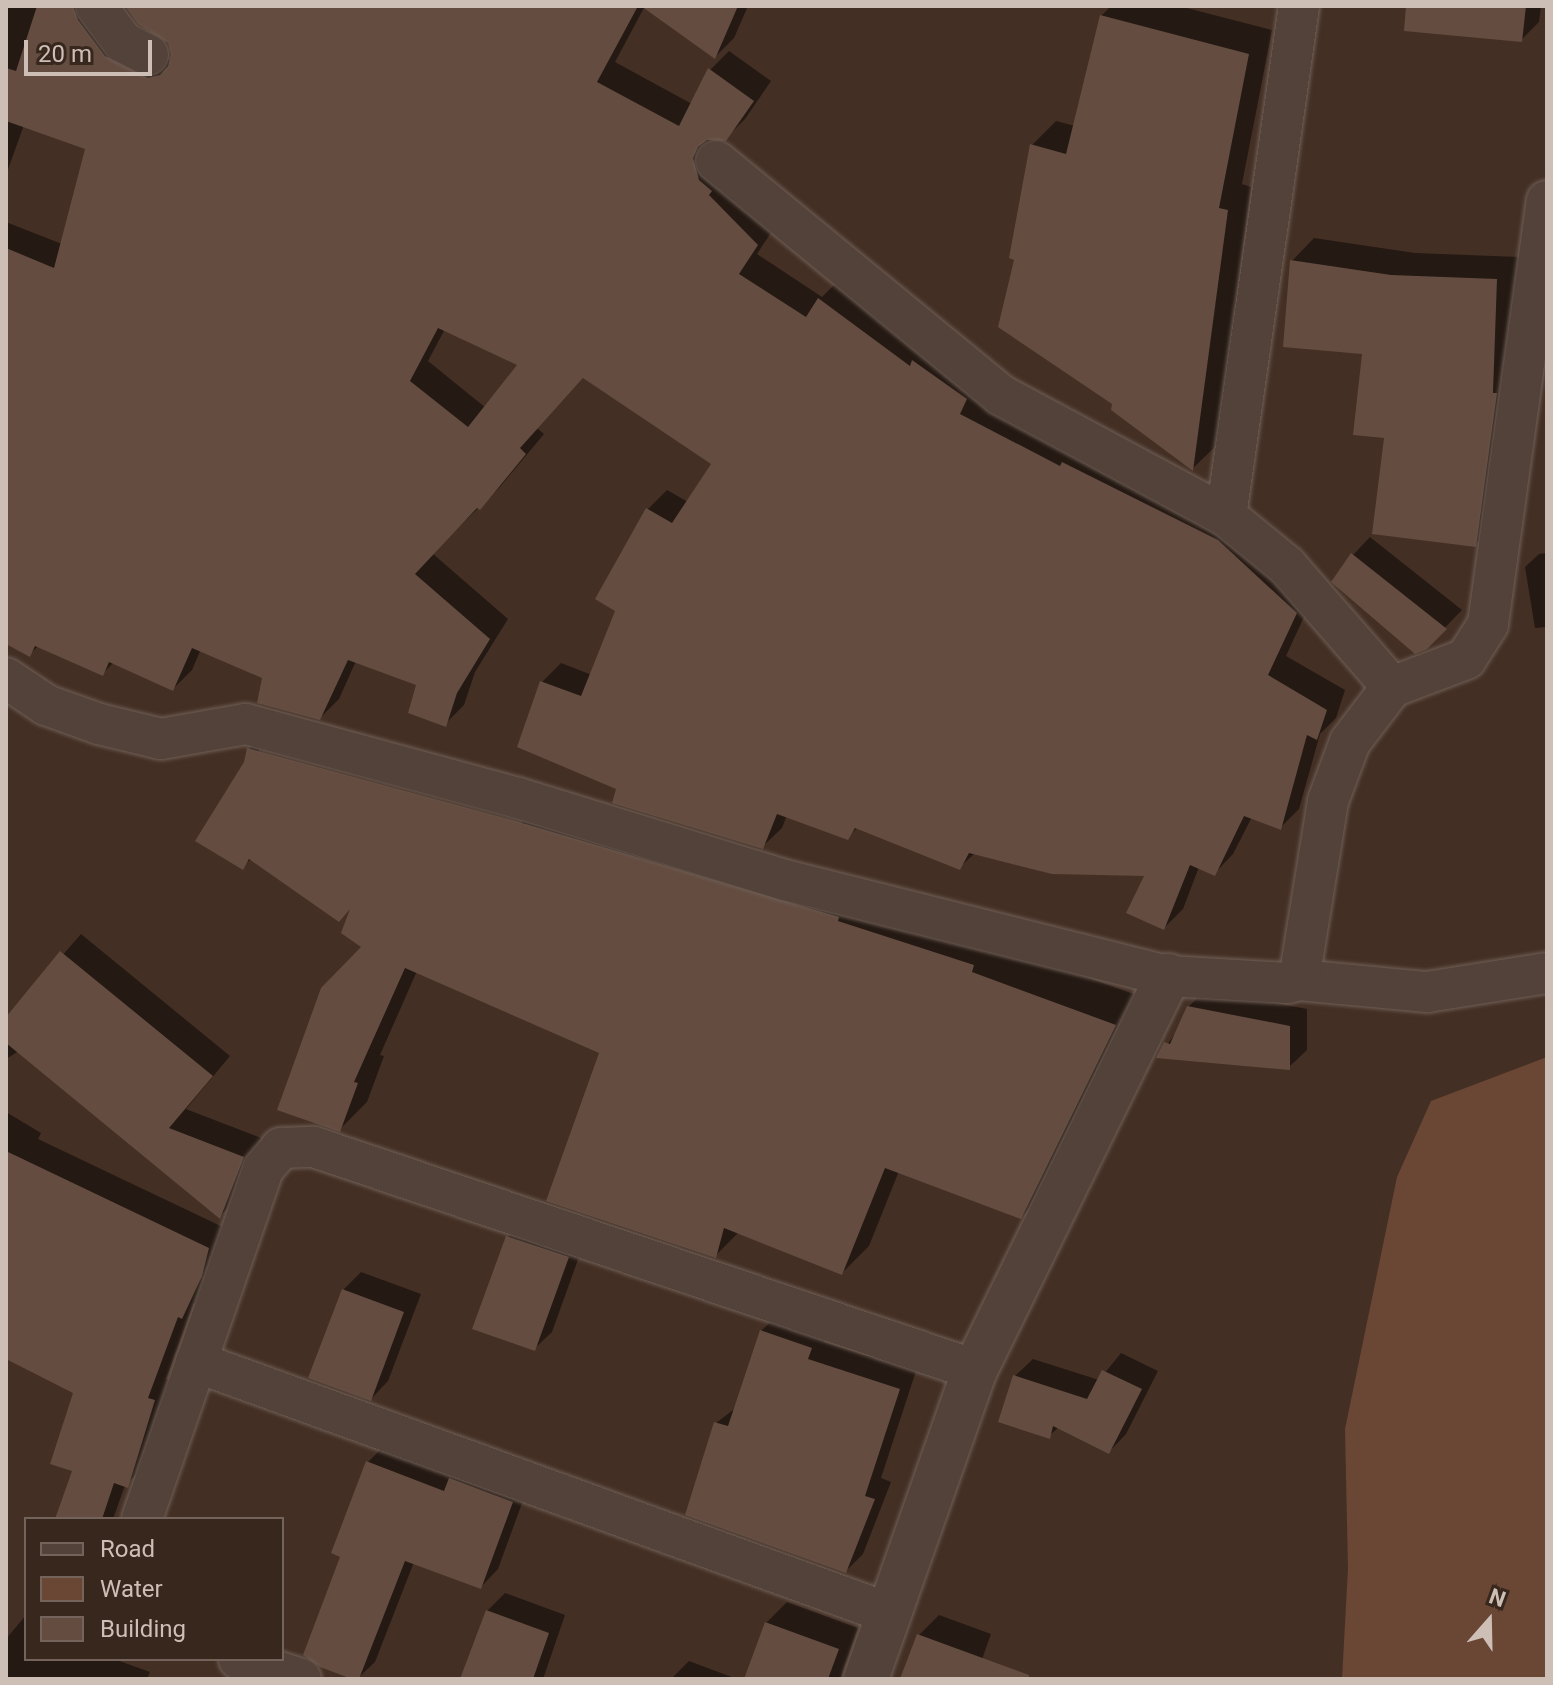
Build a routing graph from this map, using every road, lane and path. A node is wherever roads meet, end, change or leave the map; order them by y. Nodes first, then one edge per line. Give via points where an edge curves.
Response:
1 (96, 6) edge
2 (1299, 6) edge
3 (148, 55) dead end
4 (716, 161) dead end
5 (1547, 201) edge
6 (1226, 516) junction
7 (6, 678) edge
8 (1392, 687) junction
9 (1547, 973) edge
10 (1168, 976) junction
11 (1299, 980) junction
12 (196, 1362) junction
13 (975, 1370) junction
14 (143, 1517) edge
15 (888, 1613) junction
16 (245, 1661) edge
17 (301, 1679) edge
18 (866, 1679) edge

1 - 3 street via 123,42
2 - 6 street
4 - 6 street via 1001,395
5 - 8 street via 1488,624 1466,659
6 - 8 street via 1287,566
7 - 10 street via 46,705 99,724 161,739 246,724 518,798 785,880
8 - 11 street via 1350,742 1328,801
9 - 11 street via 1427,992
10 - 11 street
10 - 13 street
12 - 13 street via 263,1169 281,1148 314,1147
12 - 14 street
12 - 15 street
13 - 15 street
15 - 18 street
16 - 17 street

